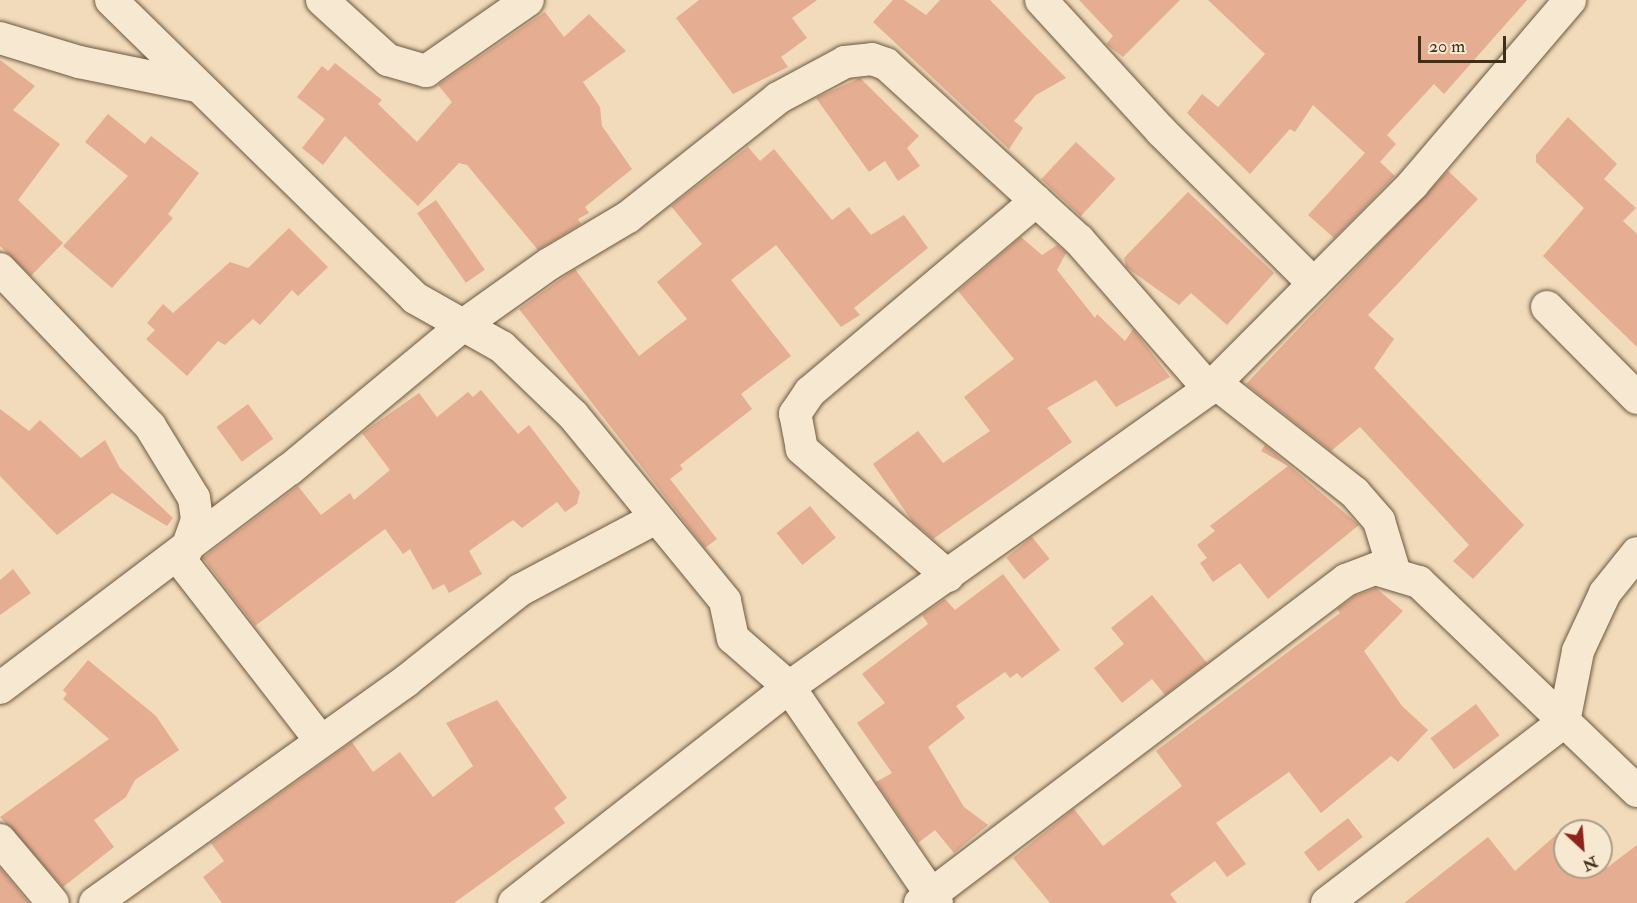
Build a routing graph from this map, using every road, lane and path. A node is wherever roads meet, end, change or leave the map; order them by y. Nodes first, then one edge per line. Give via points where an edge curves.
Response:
1 (111, 0) edge
2 (322, 0) edge
3 (528, 0) edge
4 (1041, 0) edge
5 (1570, 0) edge
6 (0, 38) edge
7 (196, 86) junction
8 (1036, 201) junction
9 (0, 269) edge
10 (1314, 284) junction
11 (1547, 307) dead end
12 (466, 323) junction
13 (1211, 385) junction
14 (1637, 398) edge
15 (656, 518) junction
16 (185, 544) junction
17 (1637, 553) edge
18 (1394, 570) junction
19 (948, 576) junction
20 (789, 687) junction
21 (0, 688) edge
22 (1564, 722) junction
23 (320, 740) junction
24 (1637, 791) edge
25 (0, 840) edge
26 (929, 900) edge
27 (53, 903) edge
28 (95, 903) edge
29 (514, 903) edge
30 (1327, 903) edge

1 - 7 street
2 - 3 street via 388,60 415,71 426,71
4 - 10 street via 1161,131
5 - 10 street via 1413,184
6 - 7 street via 79,62
7 - 12 street via 415,298
8 - 12 street via 886,64 872,59 845,62 778,98 628,217 549,264
8 - 13 street via 1079,240
8 - 19 street via 923,302 810,392 795,414 802,449
9 - 16 street via 150,426 194,498 197,520
10 - 13 street
11 - 14 street
12 - 15 street via 529,370 573,415
12 - 16 street via 290,469
13 - 18 street via 1355,493 1379,521
13 - 19 street
15 - 20 street via 725,601 733,638
15 - 23 street via 520,590 406,681
16 - 21 street
16 - 23 street via 182,562 199,590
17 - 22 street via 1605,593 1578,651
18 - 22 street via 1419,582
18 - 26 street via 1375,569 1346,580
19 - 20 street
20 - 26 street
20 - 29 street
22 - 24 street
22 - 30 street
23 - 28 street
25 - 27 street

